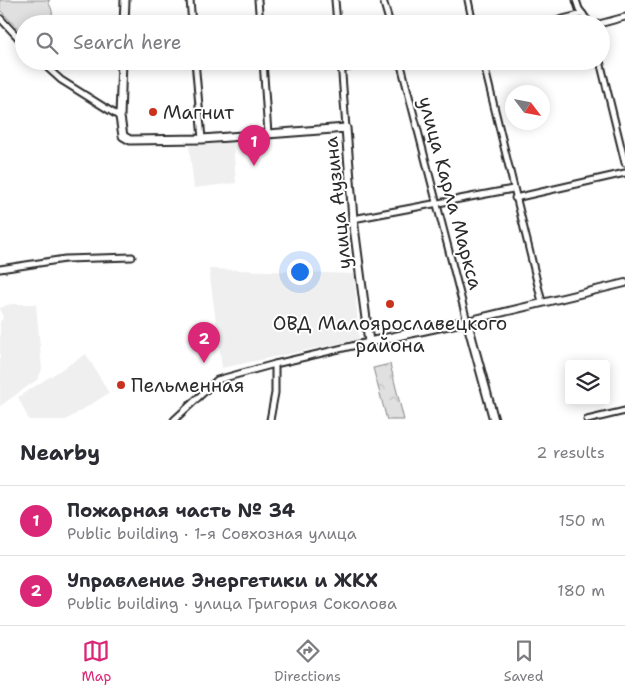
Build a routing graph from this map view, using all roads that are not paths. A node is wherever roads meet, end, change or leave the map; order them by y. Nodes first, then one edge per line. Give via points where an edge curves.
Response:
1 (125, 0) edge
2 (190, 0) edge
3 (258, 0) edge
4 (335, 0) edge
5 (383, 0) edge
6 (468, 0) edge
7 (576, 0) edge
8 (583, 14) joint
9 (124, 15) edge
10 (191, 15) edge
11 (259, 15) edge
12 (336, 15) edge
13 (387, 15) edge
14 (472, 15) edge
15 (579, 15) edge
16 (625, 17) edge
17 (0, 19) edge
18 (610, 21) edge
19 (15, 35) edge
20 (50, 70) edge
21 (122, 70) edge
22 (196, 70) edge
23 (264, 70) edge
24 (342, 70) edge
25 (402, 70) edge
26 (484, 70) edge
27 (602, 70) edge
28 (120, 117) junction
29 (346, 128) junction
30 (268, 134) junction
31 (202, 139) junction
32 (625, 163) edge
33 (625, 173) edge
34 (513, 189) junction
35 (515, 198) junction
36 (436, 203) junction
37 (353, 219) junction
38 (132, 258) dead end
39 (0, 269) edge
40 (625, 283) edge
41 (542, 302) junction
42 (467, 321) junction
43 (369, 342) junction
44 (275, 364) junction
45 (625, 411) edge
46 (174, 420) edge
47 (270, 420) edge
48 (494, 420) edge
49 (587, 420) edge

1 - 9 main road
2 - 10 street
3 - 11 street
4 - 12 street
5 - 13 street
6 - 14 street
7 - 8 street
8 - 15 street
16 - 18 street
17 - 19 street
20 - 28 street
21 - 28 main road
22 - 31 street
23 - 30 street
24 - 29 street, улица Аузина
25 - 36 street, улица Карла Маркса
26 - 34 street
27 - 32 street
28 - 31 main road via 121,130 130,140
29 - 30 main road
29 - 37 main road, улица Аузина
30 - 31 main road
33 - 35 street
34 - 35 street
34 - 36 street
35 - 41 street
36 - 37 street
36 - 42 street, улица Карла Маркса
37 - 43 main road, улица Аузина
38 - 39 street via 65,259
40 - 41 street
41 - 42 street
42 - 43 main road
42 - 48 main road, улица Карла Маркса
43 - 44 street
44 - 46 street via 217,380
44 - 47 street via 276,393
45 - 49 street

